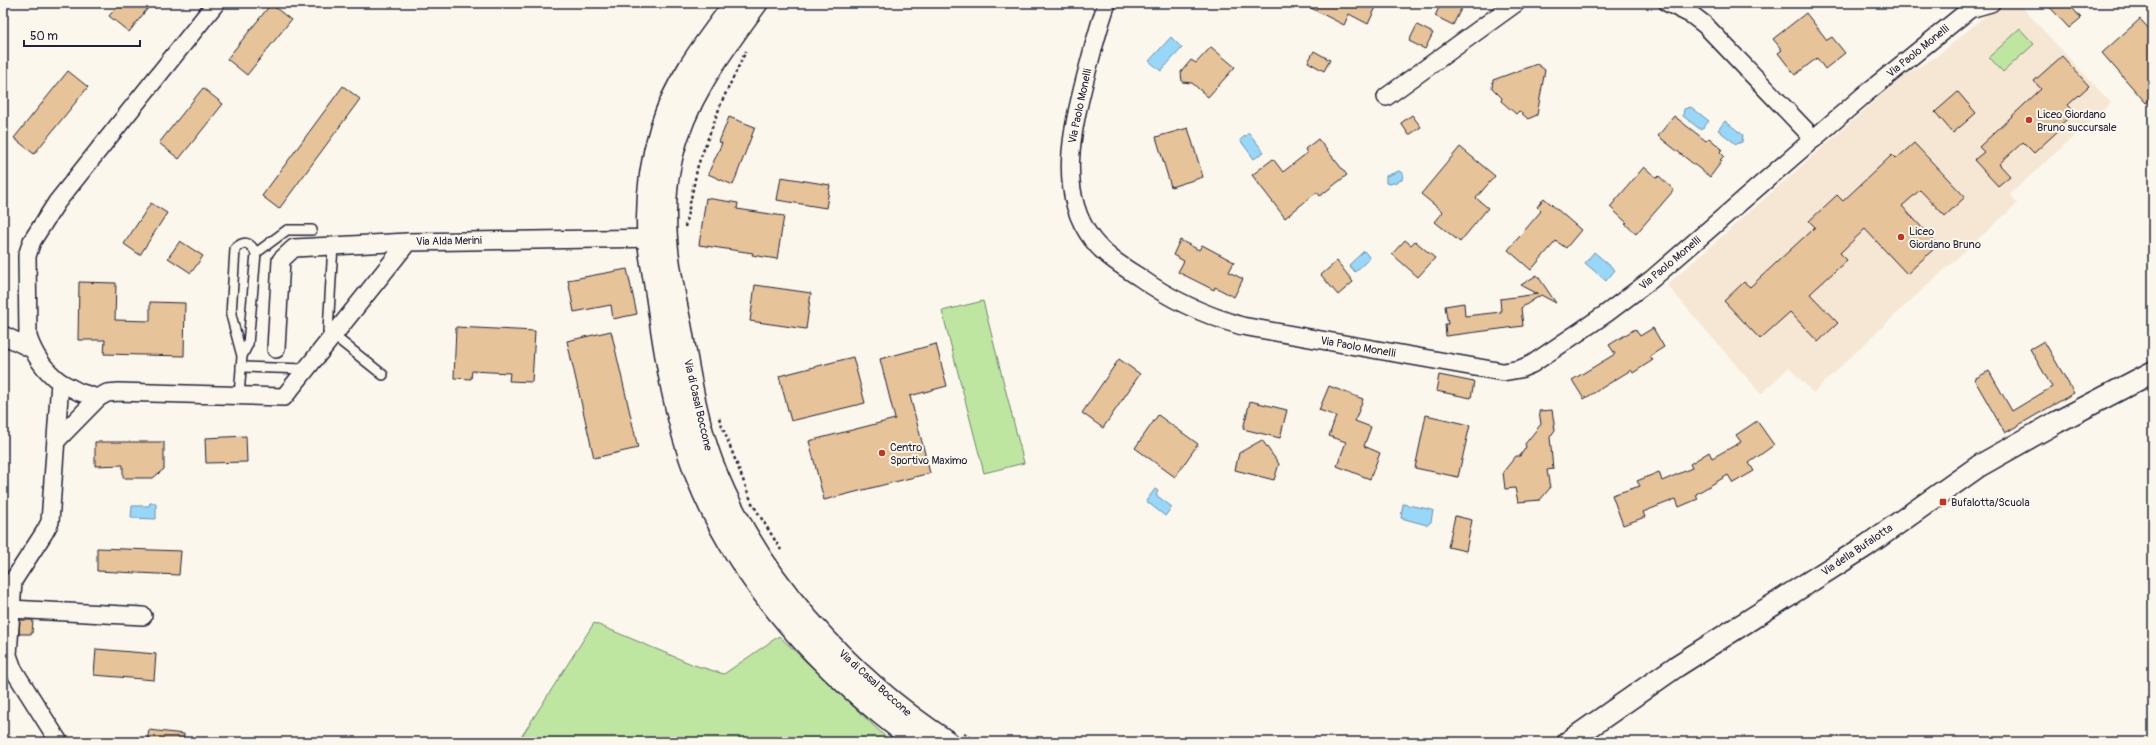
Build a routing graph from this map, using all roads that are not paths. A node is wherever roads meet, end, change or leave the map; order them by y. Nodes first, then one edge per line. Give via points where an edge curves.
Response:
1 (216, 3) edge
2 (735, 3) edge
3 (757, 3) edge
4 (1107, 3) edge
5 (1516, 3) edge
6 (1668, 3) edge
7 (1991, 3) edge
8 (1972, 6) edge
9 (1386, 97) dead end
10 (1814, 138) junction
11 (312, 230) dead end
12 (657, 238) junction
13 (408, 242) junction
14 (333, 245) junction
15 (256, 253) junction
16 (3, 335) edge
17 (334, 336) junction
18 (32, 349) junction
19 (276, 349) dead end
20 (242, 356) junction
21 (241, 367) junction
22 (307, 369) junction
23 (2153, 372) edge
24 (383, 375) dead end
25 (60, 382) junction
26 (239, 396) junction
27 (98, 398) junction
28 (57, 440) junction
29 (10, 609) junction
30 (144, 616) dead end
31 (952, 735) edge
32 (59, 742) edge
33 (917, 742) edge
34 (1568, 742) edge

1 - 18 street via 57,202 32,241 27,256 26,313
2 - 12 street, Via di Casal Boccone via 696,56 676,90 665,116 649,184
3 - 12 street, Via di Casal Boccone via 720,53 682,123 672,156
4 - 10 street, Via Paolo Monelli via 1098,29 1072,136 1071,177 1080,219 1100,249 1150,285 1202,314 1242,326 1489,371 1520,369 1558,347 1652,279
5 - 9 street
6 - 10 street via 1706,25
7 - 8 street, Via Paolo Monelli
8 - 10 street, Via Paolo Monelli
11 - 15 lane via 287,230
12 - 13 street, Via Alda Merini
12 - 31 street, Via di Casal Boccone via 679,320 706,443 723,488 744,532 789,596 830,642 888,697
12 - 33 street, Via di Casal Boccone via 661,324 682,432 696,475 719,523 746,569 784,619 856,692
13 - 14 street
13 - 17 street, Via Alda Merini
14 - 17 lane via 328,331
14 - 19 street via 294,248 281,260
15 - 20 lane via 248,344
15 - 20 lane via 247,242 235,249 231,315
16 - 18 street
17 - 22 street, Via Alda Merini
17 - 24 lane
18 - 25 street via 43,366
20 - 21 lane
21 - 22 lane
21 - 26 lane
22 - 26 street, Via Alda Merini via 284,397
23 - 34 street, Via della Bufalotta via 1979,466 1866,546 1677,666
25 - 27 street
25 - 28 street
26 - 27 street via 119,392
27 - 28 street
28 - 29 street via 50,522 14,577
29 - 30 street
29 - 32 street via 10,662

